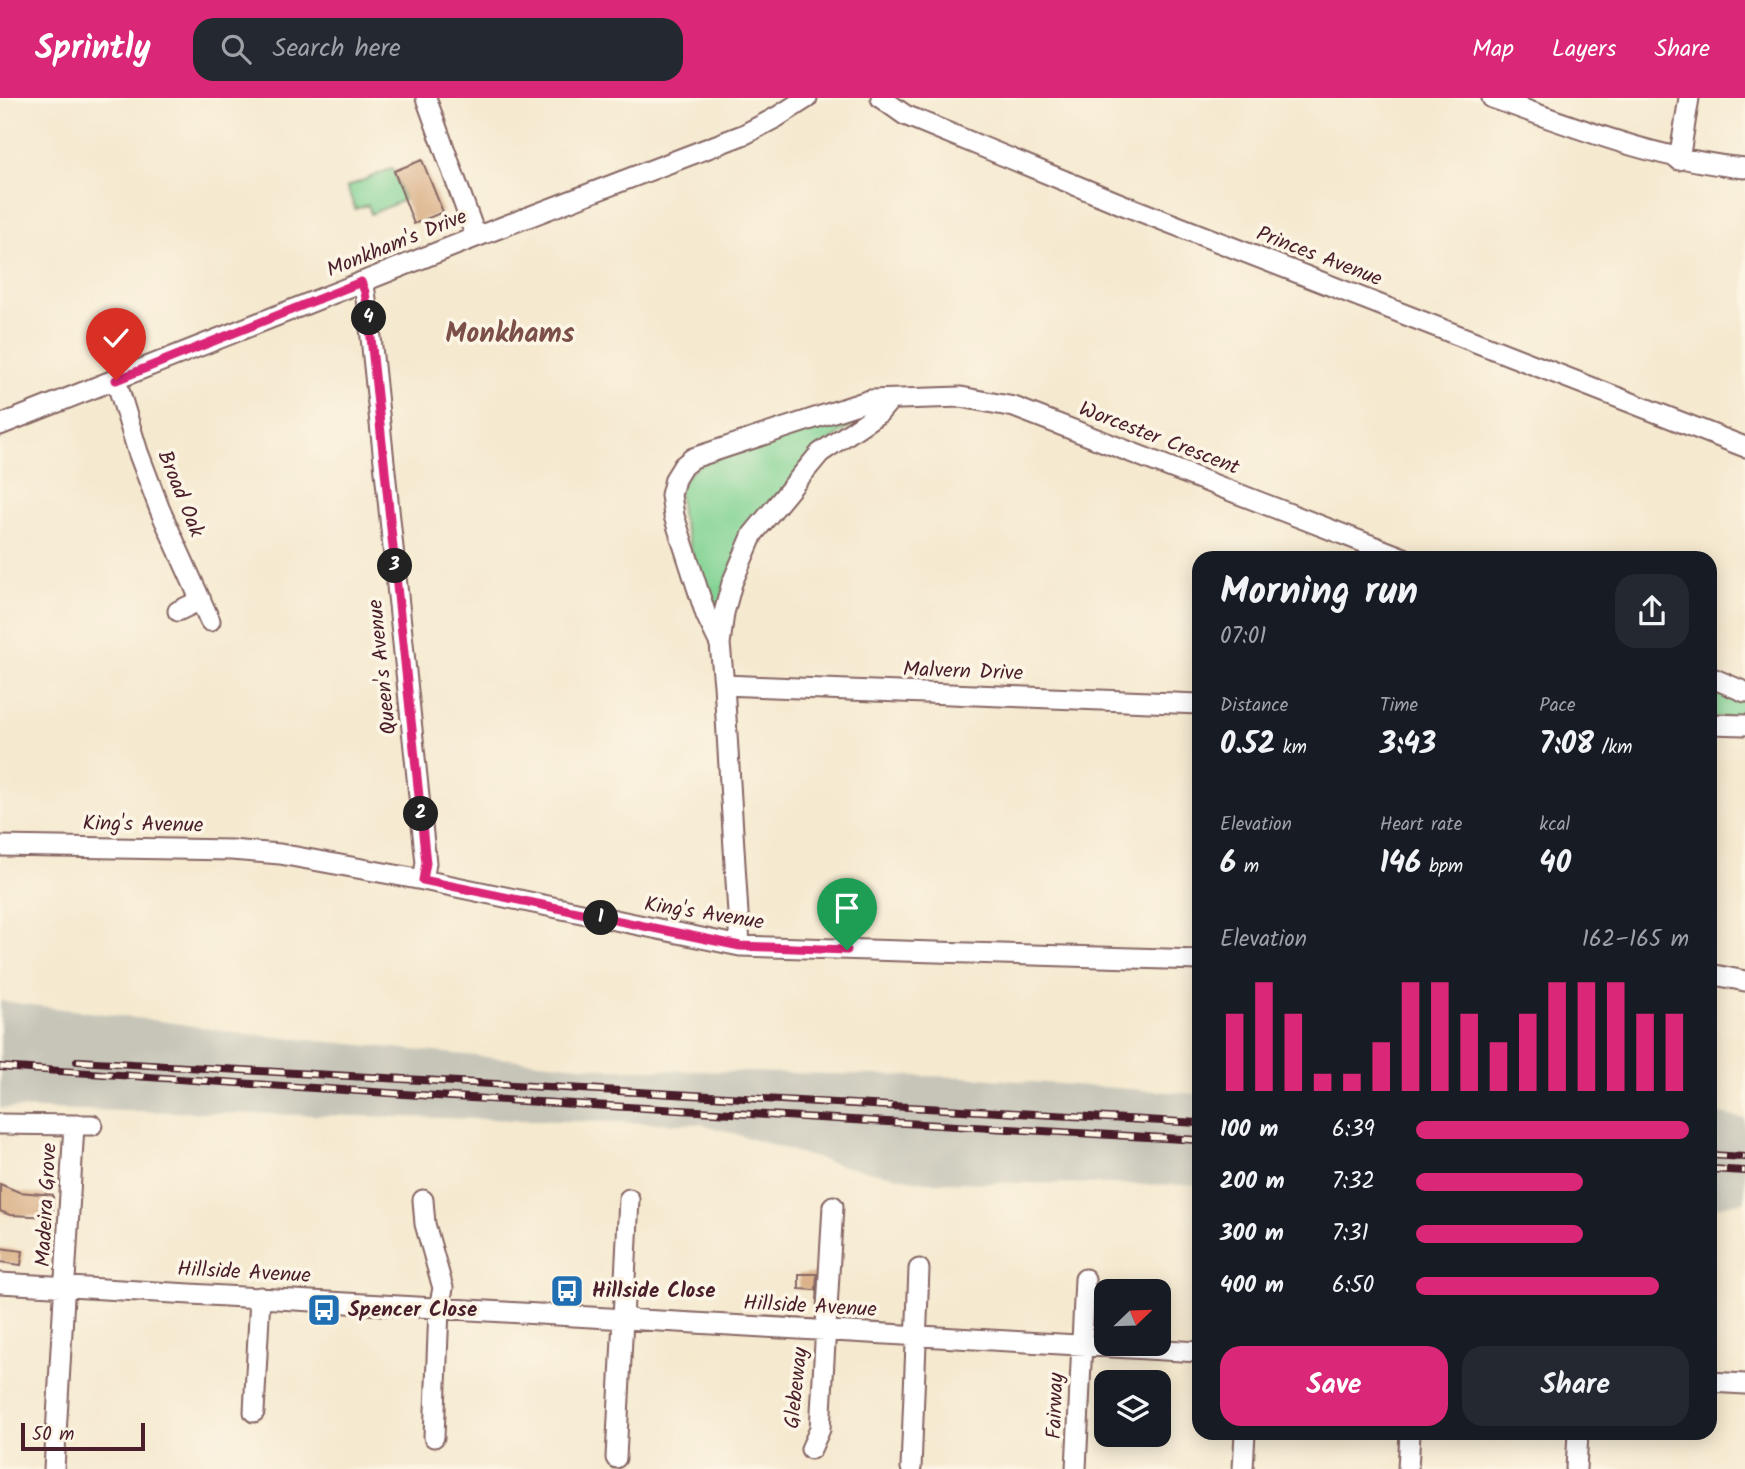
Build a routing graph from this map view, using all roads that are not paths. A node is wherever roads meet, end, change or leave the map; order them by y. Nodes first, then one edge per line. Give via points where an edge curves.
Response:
1 (426, 98) edge
2 (807, 98) edge
3 (881, 98) edge
4 (1492, 98) edge
5 (1689, 98) edge
6 (1678, 160) junction
7 (1745, 168) edge
8 (476, 237) junction
9 (361, 282) junction
10 (116, 380) junction
11 (890, 400) junction
12 (0, 425) edge
13 (1745, 447) edge
14 (1386, 551) edge
15 (201, 600) junction
16 (178, 611) dead end
17 (210, 621) dead end
18 (720, 644) junction
19 (1717, 680) edge
20 (724, 685) junction
21 (1745, 692) edge
22 (1192, 704) edge
23 (1717, 724) edge
24 (1745, 725) edge
25 (0, 846) edge
26 (423, 880) junction
27 (740, 946) junction
28 (1192, 960) edge
29 (1717, 975) edge
30 (1745, 981) edge
31 (0, 1124) edge
32 (629, 1199) dead end
33 (423, 1200) dead end
34 (833, 1206) dead end
35 (919, 1269) dead end
36 (1085, 1279) dead end
37 (0, 1283) edge
38 (65, 1287) junction
39 (260, 1297) junction
40 (439, 1308) junction
41 (622, 1319) junction
42 (825, 1330) junction
43 (916, 1335) junction
44 (1081, 1346) junction
45 (1192, 1352) edge
46 (1717, 1382) edge
47 (1745, 1384) edge
48 (254, 1412) dead end
49 (434, 1437) dead end
50 (1245, 1440) edge
51 (1410, 1440) edge
52 (1578, 1440) edge
53 (811, 1449) dead end
54 (616, 1458) dead end
55 (911, 1468) edge
56 (54, 1469) edge
57 (1076, 1469) edge
58 (1243, 1469) edge
59 (1408, 1469) edge
60 (1576, 1469) edge

1 - 8 street
2 - 8 street, Monkham's Drive via 745,134
3 - 13 street, Princes Avenue via 905,115 1121,204
4 - 6 street
5 - 6 street
6 - 7 street
8 - 9 street, Monkham's Drive
9 - 10 street, Monkham's Drive
9 - 26 street, Queen's Avenue via 370,328 408,682 426,863
10 - 12 street, Monkham's Drive
10 - 15 street, Broad Oak via 160,510
11 - 14 street, Worcester Crescent via 961,397 1014,407
11 - 18 street, Worcester Crescent via 879,413 820,453 753,534 732,583
11 - 18 street, Worcester Crescent via 870,400 835,411 717,449 683,466 671,495 674,516
15 - 16 street
15 - 17 street, Broad Oak
18 - 20 street, Worcester Crescent
19 - 21 street
20 - 22 street, Malvern Drive
20 - 27 street, Worcester Crescent
23 - 24 street
25 - 26 street, King's Avenue via 244,851
26 - 27 street, King's Avenue
27 - 28 street, King's Avenue
29 - 30 street
31 - 38 street, Madeira Grove via 83,1125
32 - 41 street
33 - 40 street via 443,1288
34 - 42 street, Glebeway
35 - 43 street
36 - 44 street, Fairway
37 - 38 street, Hillside Avenue
38 - 39 street, Hillside Avenue
38 - 56 street, Madeira Grove
39 - 40 street, Hillside Avenue
39 - 48 street
40 - 41 street, Hillside Avenue
40 - 49 street
41 - 42 street, Hillside Avenue
41 - 54 street
42 - 43 street, Hillside Avenue
42 - 53 street, Glebeway via 820,1429
43 - 44 street, Hillside Avenue
43 - 55 street
44 - 45 street, Hillside Avenue
44 - 57 street, Fairway
46 - 47 street
50 - 58 street
51 - 59 street
52 - 60 street

